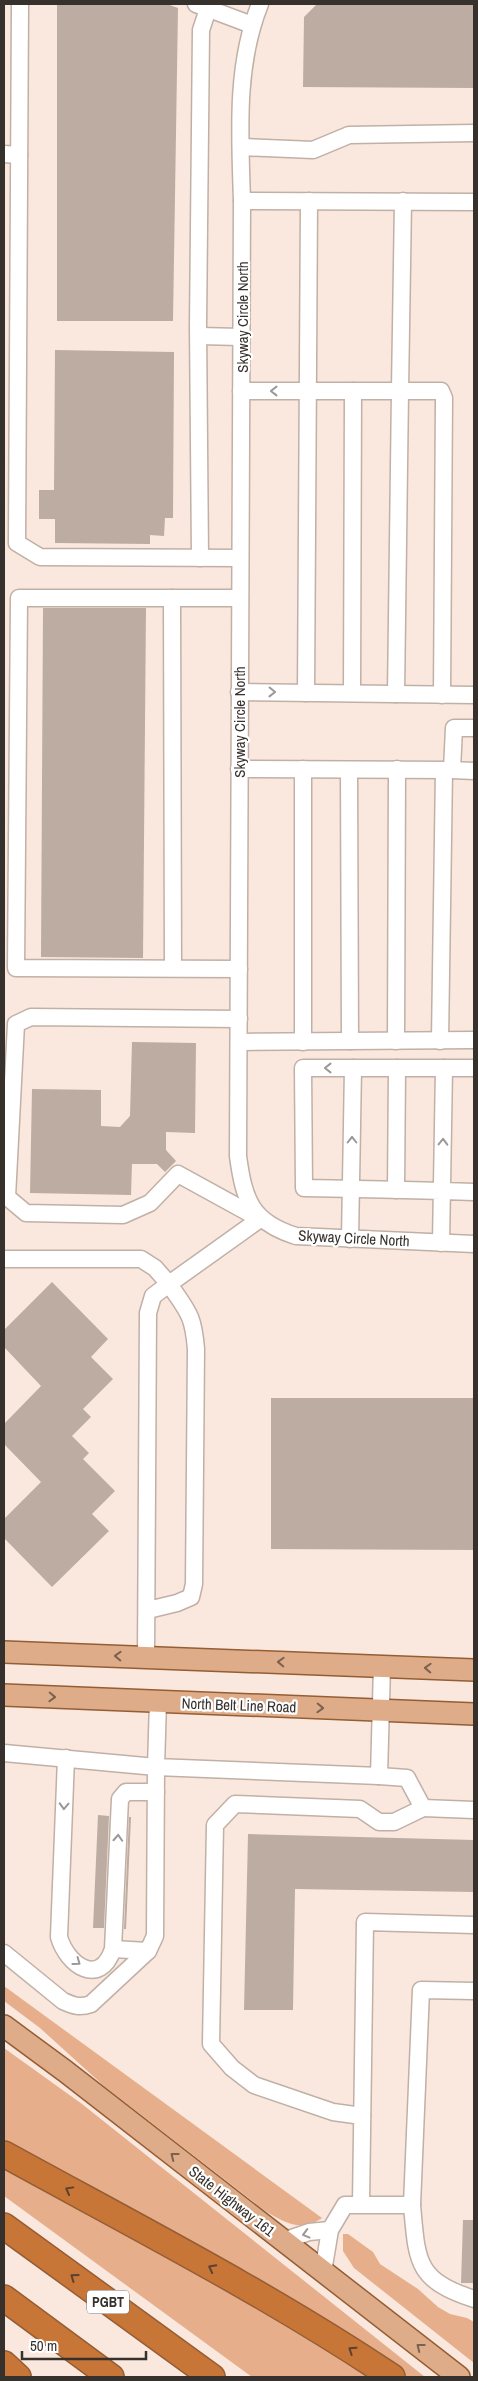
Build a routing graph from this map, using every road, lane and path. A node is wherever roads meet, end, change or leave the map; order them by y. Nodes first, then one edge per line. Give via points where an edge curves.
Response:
1 (20, 4) edge
2 (260, 4) edge
3 (202, 6) edge
4 (252, 25) junction
5 (474, 133) edge
6 (241, 147) junction
7 (11, 154) edge
8 (242, 202) junction
9 (309, 202) junction
10 (403, 202) junction
11 (474, 202) edge
12 (198, 336) junction
13 (241, 337) junction
14 (241, 391) junction
15 (308, 391) junction
16 (353, 391) junction
17 (400, 391) junction
18 (200, 558) junction
19 (240, 558) junction
20 (172, 598) junction
21 (240, 598) junction
22 (239, 692) junction
23 (306, 693) junction
24 (352, 694) junction
25 (396, 694) junction
26 (442, 695) junction
27 (474, 695) edge
28 (474, 728) edge
29 (239, 769) junction
30 (303, 769) junction
31 (397, 769) junction
32 (349, 770) junction
33 (448, 770) junction
34 (474, 771) edge
35 (173, 968) junction
36 (239, 969) junction
37 (238, 1020) junction
38 (474, 1040) edge
39 (350, 1041) junction
40 (396, 1041) junction
41 (440, 1041) junction
42 (239, 1042) junction
43 (303, 1042) junction
44 (353, 1068) junction
45 (397, 1068) junction
46 (444, 1068) junction
47 (474, 1068) edge
48 (352, 1189) junction
49 (396, 1190) junction
50 (442, 1191) junction
51 (474, 1192) edge
52 (260, 1219) junction
53 (350, 1239) junction
54 (441, 1243) junction
55 (474, 1244) edge
56 (4, 1259) edge
57 (169, 1284) junction
58 (148, 1610) junction
59 (4, 1652) edge
60 (146, 1657) junction
61 (382, 1666) junction
62 (474, 1670) edge
63 (4, 1695) edge
64 (158, 1701) junction
65 (381, 1710) junction
66 (474, 1714) edge
67 (4, 1753) edge
68 (66, 1758) junction
69 (156, 1767) junction
70 (379, 1776) junction
71 (156, 1792) junction
72 (423, 1808) junction
73 (474, 1810) edge
74 (474, 1924) edge
75 (113, 1949) junction
76 (148, 1951) junction
77 (4, 1953) edge
78 (474, 1991) edge
79 (4, 2026) edge
80 (362, 2116) junction
81 (4, 2154) edge
82 (360, 2204) junction
83 (412, 2205) junction
84 (4, 2226) edge
85 (330, 2230) junction
86 (284, 2241) junction
87 (323, 2272) junction
88 (4, 2298) edge
89 (474, 2299) edge
90 (4, 2364) edge
91 (18, 2377) edge
92 (111, 2377) edge
93 (212, 2377) edge
94 (392, 2377) edge
95 (459, 2377) edge

1 - 7 street
2 - 4 street, Skyway Circle North
3 - 4 street
3 - 12 street
4 - 6 street, Skyway Circle North via 242,81
5 - 6 street via 349,135 313,150
6 - 8 street, Skyway Circle North
7 - 18 street via 17,543 40,557
8 - 9 street
8 - 13 street, Skyway Circle North
9 - 10 street
9 - 15 street
10 - 11 street
10 - 17 street
12 - 13 street
12 - 18 street
13 - 14 street, Skyway Circle North
15 -> 14 street
14 - 19 street, Skyway Circle North
15 - 16 street
15 - 23 street
16 - 17 street
16 - 24 street
17 - 25 street
17 - 26 street via 440,391 444,398
18 - 19 street
19 - 21 street, Skyway Circle North
20 - 21 street
20 - 35 street
20 - 35 street via 19,598 16,968
21 - 22 street, Skyway Circle North
22 -> 23 street
22 - 29 street, Skyway Circle North
23 - 24 street
24 - 25 street
25 - 26 street
26 - 27 street
28 - 33 street via 454,728
29 - 30 street
29 - 36 street, Skyway Circle North
30 - 32 street
30 - 43 street
31 - 32 street
31 - 33 street
31 - 40 street
32 - 39 street
33 - 34 street
33 - 41 street
35 - 36 street
36 - 37 street, Skyway Circle North
37 - 42 street, Skyway Circle North
37 - 52 street via 30,1017 16,1024 7,1197 26,1213 123,1215 150,1203 178,1174
38 - 41 street
39 - 40 street
39 - 43 street
40 - 41 street
42 - 43 street
42 - 52 street, Skyway Circle North via 238,1156 250,1202
44 - 45 street
48 -> 44 street
44 -> 48 street via 303,1068 304,1188
45 - 46 street
45 - 49 street
46 - 47 street
50 -> 46 street
48 - 49 street
48 - 53 street
49 - 50 street
50 - 51 street
50 - 54 street
52 - 53 street, Skyway Circle North via 276,1230 296,1236
52 - 57 street
53 - 54 street, Skyway Circle North
54 - 55 street, Skyway Circle North
56 - 57 street via 142,1260 155,1268
57 - 58 street via 153,1296 148,1313
57 - 58 street via 194,1324 194,1584 191,1597
58 - 60 street
60 -> 59 main road
61 -> 60 main road
62 -> 61 main road
61 - 65 street
63 -> 64 main road, North Belt Line Road
64 -> 65 main road, North Belt Line Road
64 - 69 street
65 - 66 main road, North Belt Line Road
65 - 70 street
67 - 68 street
68 - 69 street
68 -> 75 street via 59,1937 69,1956 88,1970 109,1962
69 - 70 street
69 - 71 street
70 - 72 street via 407,1778
75 -> 71 street via 120,1799 126,1792
71 - 76 street via 155,1936
72 - 73 street
72 - 80 street via 394,1822 379,1822 360,1809 235,1804 215,1825 211,2044 232,2068 254,2085 333,2112
74 - 80 street via 365,1922
75 - 76 street
76 - 77 street via 91,2004 82,2007 63,2001
78 - 83 street via 421,1990
86 -> 79 main road, State Highway 161
80 - 82 street
94 -> 81 highway via 236,2280
82 - 83 street
82 - 85 street via 345,2205
83 - 89 street via 416,2248 427,2274 438,2285
93 -> 84 highway, PGBT
85 -> 86 street via 309,2232
85 - 87 street
86 - 87 main road, State Highway 161
95 -> 87 main road, State Highway 161
88 - 92 highway
90 - 91 highway

